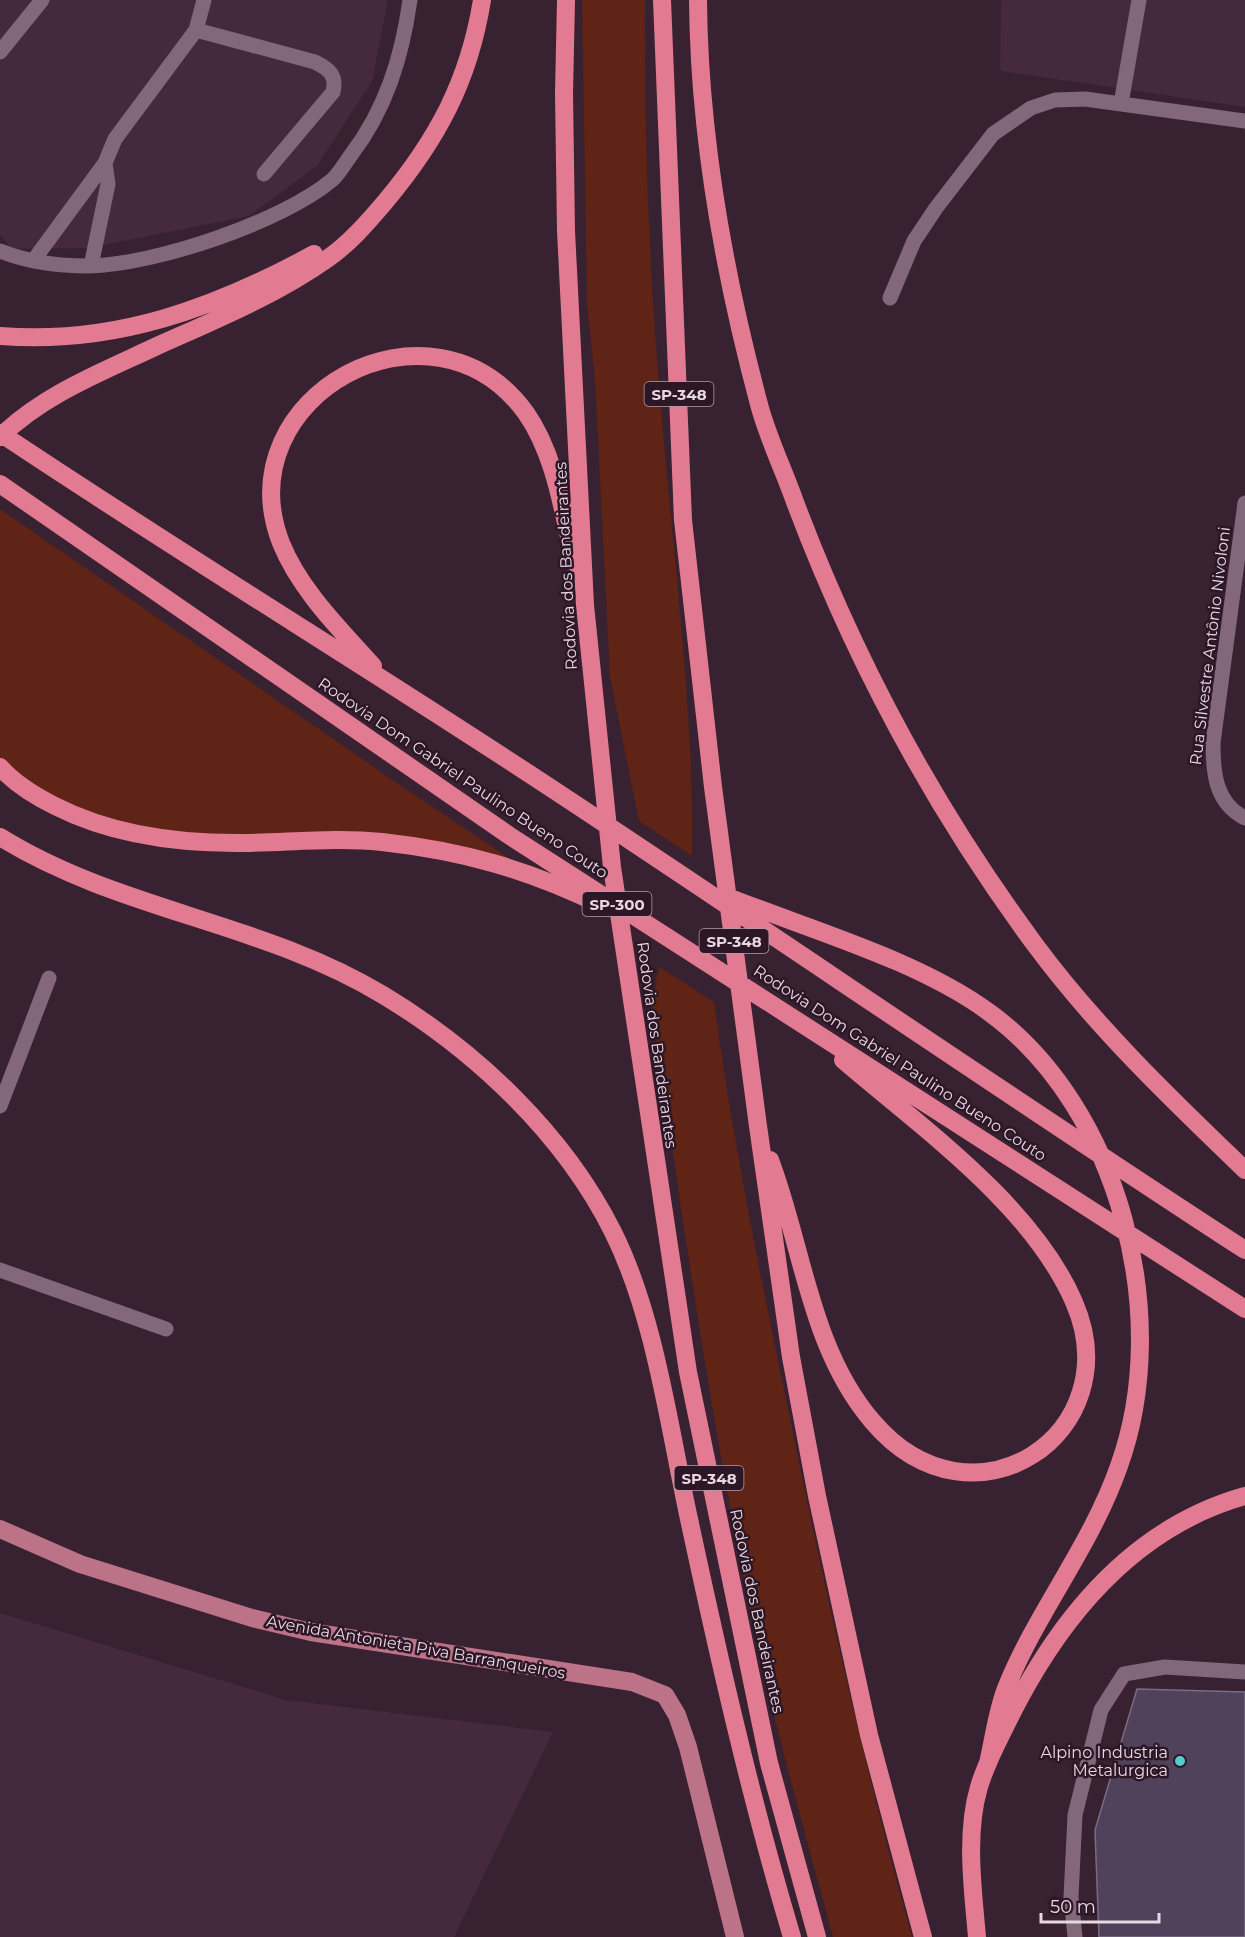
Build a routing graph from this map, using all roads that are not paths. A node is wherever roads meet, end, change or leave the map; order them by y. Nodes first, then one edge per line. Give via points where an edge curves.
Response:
1 (42, 0) edge
2 (204, 0) edge
3 (410, 0) edge
4 (482, 0) edge
5 (566, 0) edge
6 (662, 0) edge
7 (698, 0) edge
8 (1139, 0) edge
9 (196, 30) junction
10 (0, 52) edge
11 (1121, 104) junction
12 (1245, 121) edge
13 (105, 163) junction
14 (264, 174) dead end
15 (365, 225) junction
16 (0, 251) edge
17 (33, 261) junction
18 (91, 266) junction
19 (890, 298) dead end
20 (0, 336) edge
21 (0, 435) edge
22 (0, 484) edge
23 (1245, 503) edge
24 (585, 605) junction
25 (388, 682) junction
26 (0, 767) edge
27 (1245, 818) edge
28 (0, 837) edge
29 (689, 882) junction
30 (674, 940) junction
31 (49, 978) dead end
32 (790, 1013) junction
33 (0, 1106) edge
34 (758, 1126) junction
35 (1245, 1170) edge
36 (1245, 1250) edge
37 (0, 1270) edge
38 (1245, 1308) edge
39 (166, 1329) dead end
40 (1245, 1496) edge
41 (0, 1529) edge
42 (1245, 1672) edge
43 (988, 1763) junction
44 (735, 1937) edge
45 (792, 1937) edge
46 (817, 1937) edge
47 (923, 1937) edge
48 (977, 1937) edge
49 (1075, 1937) edge

1 - 10 street
2 - 9 street
3 - 18 street via 404,43 388,94 364,139 332,180 287,208 227,235 182,249
4 - 15 highway via 477,35 444,121 418,164
5 - 24 highway, Rodovia dos Bandeirantes / SP-348 via 566,231
6 - 34 highway, SP-348 via 683,520 713,787
7 - 35 highway via 710,158 731,281 761,410 811,545 879,695 958,831 1037,947 1145,1074
8 - 11 street
9 - 13 street via 115,139
9 - 14 street via 329,69 335,82 333,92
11 - 12 street
11 - 19 street via 1055,100 1031,108 993,134 920,233
13 - 17 street
13 - 18 street via 108,184
15 - 20 highway via 232,296 179,314 72,338
15 - 21 highway via 328,258 246,307 65,389
16 - 17 street
17 - 18 street
21 - 25 highway, Rodovia Dom Gabriel Paulino Bueno Couto
22 - 30 highway, Rodovia Dom Gabriel Paulino Bueno Couto / SP-300 via 500,829
23 - 27 street, Rua Silvestre Antônio Nivoloni via 1213,775 1220,793
24 - 25 highway via 549,459 538,432 508,393 479,372 442,358 405,356 366,364 342,374 300,412 275,464 272,511 280,542 292,566 321,608
24 - 46 highway, Rodovia dos Bandeirantes / SP-348 via 633,1012 687,1372 769,1763
25 - 29 highway, Rodovia Dom Gabriel Paulino Bueno Couto
26 - 30 highway via 35,796 79,818 131,832 236,843 380,842 489,860 549,880
28 - 45 highway via 112,892 266,939 318,960 380,993 435,1028 496,1081 550,1138 613,1232 640,1302 705,1596
29 - 36 highway, Rodovia Dom Gabriel Paulino Bueno Couto
29 - 43 highway via 886,958 939,982 990,1012 1045,1064 1075,1108 1107,1172 1121,1211 1139,1301 1141,1341 1126,1447 1102,1512 1006,1689
30 - 32 highway, Rodovia Dom Gabriel Paulino Bueno Couto / SP-300
31 - 33 street
32 - 34 highway via 957,1158 1018,1216 1056,1264 1075,1304 1085,1347 1082,1387 1055,1436 1010,1468 965,1473 932,1467 903,1450 873,1423 848,1387 824,1337 803,1281 786,1202
32 - 38 highway, Rodovia Dom Gabriel Paulino Bueno Couto / SP-300
34 - 47 highway, SP-348 via 791,1357 818,1496 869,1735
37 - 39 street
40 - 43 highway via 1168,1528 1127,1558 1092,1592 1058,1634 1021,1695
41 - 44 main road, Avenida Antonieta Piva Barranqueiros via 80,1564 252,1618 311,1632 632,1682 665,1695 688,1747
42 - 49 street via 1165,1667 1124,1674 1101,1710 1074,1815 1071,1897
43 - 48 highway via 978,1788 972,1826

